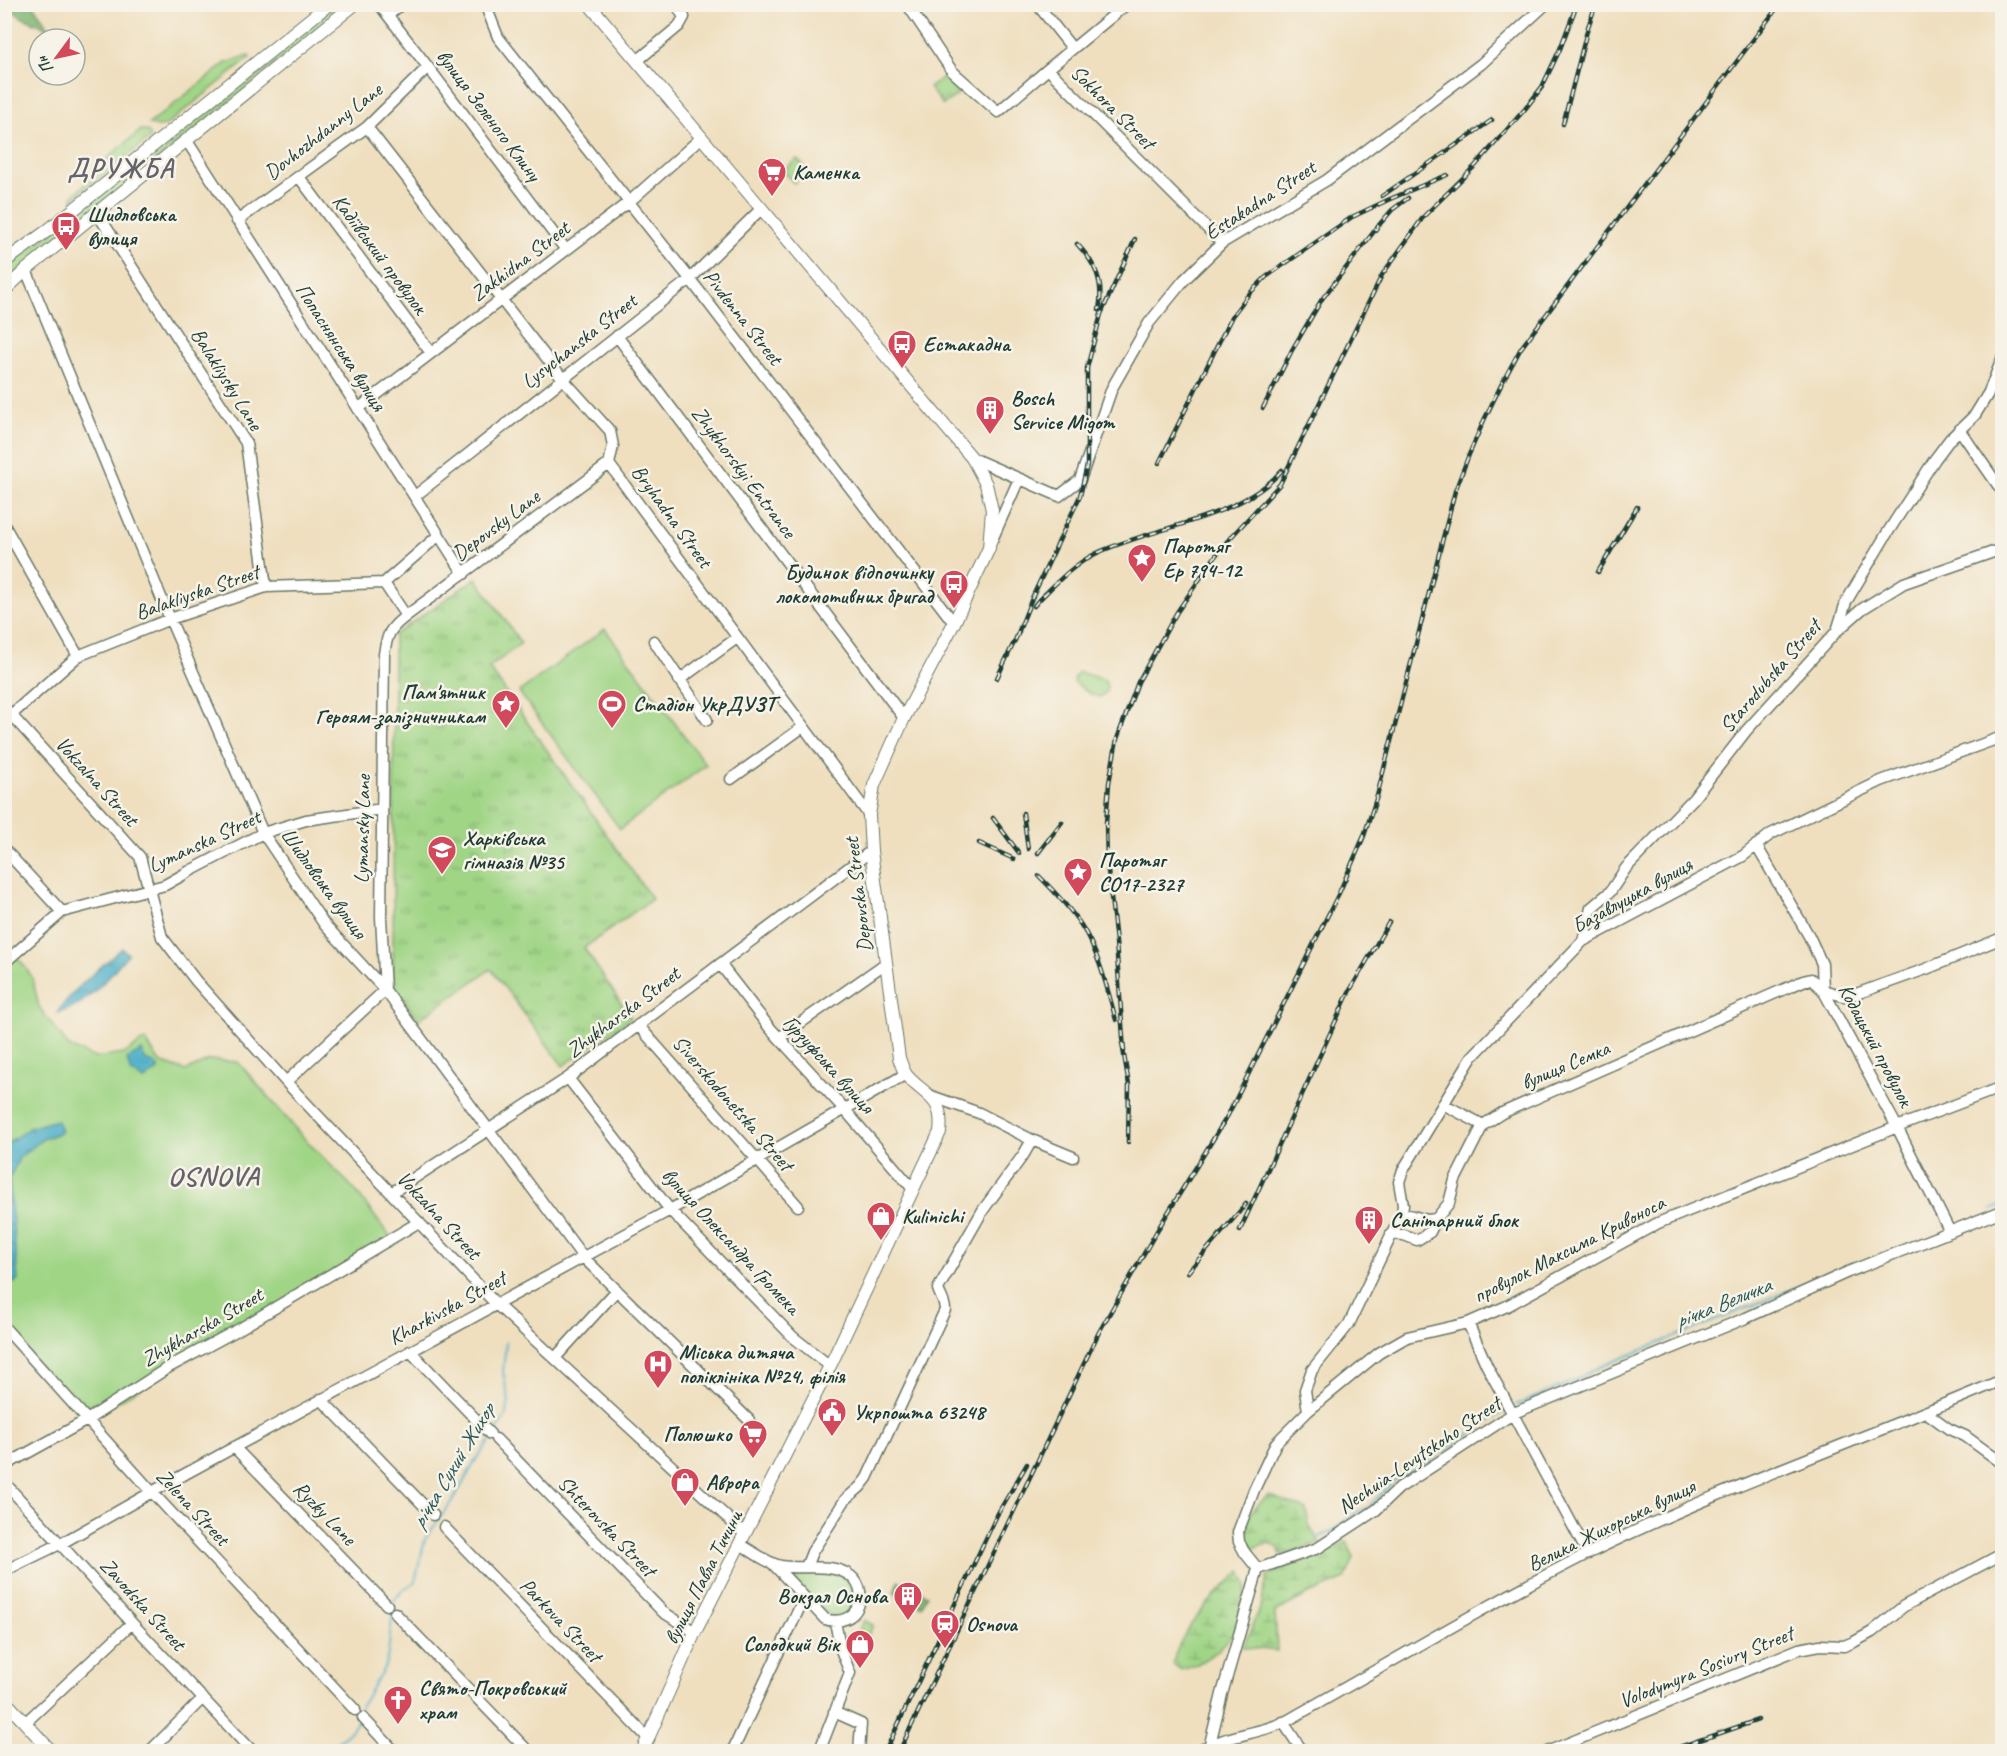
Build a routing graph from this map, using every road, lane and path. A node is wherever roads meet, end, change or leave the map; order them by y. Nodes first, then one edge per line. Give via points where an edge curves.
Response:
1 (329, 4) edge
2 (355, 4) edge
3 (379, 4) edge
4 (402, 4) edge
5 (485, 4) edge
6 (589, 4) edge
7 (682, 4) edge
8 (907, 4) edge
9 (1036, 4) edge
10 (1127, 4) edge
11 (1546, 4) edge
12 (388, 15) junction
13 (1072, 48) junction
14 (637, 62) junction
15 (428, 67) junction
16 (1048, 69) junction
17 (367, 127) junction
18 (701, 138) junction
19 (187, 141) junction
20 (299, 177) junction
21 (629, 202) junction
22 (761, 208) junction
23 (97, 213) junction
24 (237, 221) junction
25 (1222, 243) junction
26 (566, 250) junction
27 (4, 262) edge
28 (26, 270) junction
29 (690, 279) junction
30 (5, 288) edge
31 (501, 299) junction
32 (617, 336) junction
33 (431, 353) junction
34 (2002, 358) edge
35 (563, 379) junction
36 (358, 409) junction
37 (1959, 429) junction
38 (972, 458) junction
39 (609, 464) junction
40 (1019, 479) junction
41 (2002, 491) edge
42 (415, 496) junction
43 (4, 525) edge
44 (439, 535) junction
45 (988, 548) junction
46 (2002, 549) edge
47 (464, 574) junction
48 (384, 583) junction
49 (266, 587) junction
50 (406, 616) junction
51 (170, 619) junction
52 (954, 623) junction
53 (1837, 631) junction
54 (736, 638) junction
55 (654, 641) dead end
56 (78, 656) junction
57 (679, 680) junction
58 (8, 711) edge
59 (904, 718) junction
60 (707, 720) dead end
61 (804, 727) junction
62 (2002, 736) edge
63 (732, 779) dead end
64 (382, 809) junction
65 (869, 815) junction
66 (263, 833) junction
67 (1756, 845) junction
68 (4, 849) edge
69 (871, 851) junction
70 (148, 889) junction
71 (62, 912) junction
72 (2002, 938) edge
73 (1583, 941) junction
74 (4, 963) edge
75 (886, 963) junction
76 (720, 964) junction
77 (385, 990) junction
78 (1823, 990) junction
79 (638, 1025) junction
80 (779, 1038) junction
81 (906, 1074) junction
82 (568, 1078) junction
83 (286, 1082) junction
84 (2002, 1087) edge
85 (931, 1096) junction
86 (1443, 1104) junction
87 (845, 1110) junction
88 (1483, 1125) junction
89 (1897, 1127) junction
90 (490, 1129) junction
91 (1032, 1140) junction
92 (1073, 1157) dead end
93 (757, 1160) junction
94 (912, 1188) junction
95 (391, 1193) junction
96 (798, 1206) dead end
97 (670, 1210) junction
98 (2002, 1211) edge
99 (1402, 1213) junction
100 (1436, 1220) junction
101 (418, 1222) junction
102 (1950, 1232) junction
103 (1391, 1234) junction
104 (583, 1257) junction
105 (617, 1290) junction
106 (496, 1304) junction
107 (1468, 1323) junction
108 (4, 1328) edge
109 (410, 1351) junction
110 (555, 1358) junction
111 (830, 1366) junction
112 (2002, 1380) edge
113 (321, 1399) junction
114 (1308, 1411) junction
115 (1514, 1413) junction
116 (1927, 1413) junction
117 (87, 1419) junction
118 (749, 1420) dead end
119 (234, 1447) junction
120 (2002, 1463) edge
121 (4, 1466) edge
122 (4, 1482) edge
123 (152, 1491) junction
124 (433, 1515) dead end
125 (444, 1527) dead end
126 (743, 1539) junction
127 (62, 1543) junction
128 (1588, 1554) junction
129 (2002, 1554) edge
130 (773, 1564) junction
131 (806, 1567) junction
132 (1258, 1569) junction
133 (4, 1571) edge
134 (804, 1598) junction
135 (835, 1622) junction
136 (132, 1623) junction
137 (695, 1632) junction
138 (202, 1698) junction
139 (4, 1700) edge
140 (834, 1712) junction
141 (26, 1722) junction
142 (1283, 1722) junction
143 (649, 1739) junction
144 (1210, 1744) junction
145 (52, 1752) edge
146 (149, 1752) edge
147 (253, 1752) edge
148 (395, 1752) edge
149 (529, 1752) edge
150 (642, 1752) edge
151 (732, 1752) edge
152 (819, 1752) edge
153 (859, 1752) edge
154 (1198, 1752) edge
155 (1303, 1752) edge
156 (1547, 1752) edge

1 - 27 main road
2 - 19 main road
3 - 12 street, вулиця Зеленого Клину
4 - 12 street
5 - 21 street, Pivdenna Street via 498,37
6 - 14 main road, Depovska Street
7 - 14 street via 680,11 684,17 679,26
8 - 16 street, Sokhora Street via 952,71 998,112
9 - 13 street
10 - 13 street
11 - 25 street, Estakadna Street via 1481,64 1327,180
12 - 15 street, вулиця Зеленого Клину
13 - 16 street
14 - 18 main road, Depovska Street
15 - 17 street, Dovhozhdanny Lane
15 - 26 street, вулиця Зеленого Клину
16 - 25 street, Sokhora Street
17 - 20 street, Dovhozhdanny Lane
17 - 31 street, Bryhadna Street
18 - 21 street, Zakhidna Street
18 - 22 main road, Depovska Street
19 - 23 main road
19 - 24 street, Попаснянська вулиця
20 - 24 street, Dovhozhdanny Lane
20 - 33 street, Кадіївський провулок
21 - 26 street, Zakhidna Street
21 - 29 street, Pivdenna Street
22 - 29 street, Lysychanska Street
22 - 38 main road, Depovska Street
23 - 28 main road
23 - 49 street, Balakliysky Lane via 246,443
24 - 36 street, Попаснянська вулиця
25 - 40 street, Estakadna Street via 1184,280 1149,323 1112,388 1080,480 1059,496
26 - 31 street, Zakhidna Street
28 - 30 main road
28 - 51 street, Шидловська вулиця
29 - 32 street, Lysychanska Street
29 - 52 street, Pivdenna Street
31 - 33 street, Zakhidna Street
31 - 35 street, Bryhadna Street
32 - 35 street, Lysychanska Street
32 - 59 street, Zhykhorskyi Entrance
33 - 36 street, Zakhidna Street
34 - 37 street, Starodubska Street via 1989,392 1975,415
35 - 39 street, Bryhadna Street via 610,431 613,446
35 - 42 street, Lysychanska Street
36 - 42 street, Попаснянська вулиця
37 - 41 street
37 - 53 street, Starodubska Street via 1880,545 1846,602
38 - 40 street, Estakadna Street
38 - 45 main road, Depovska Street via 986,484 992,510
39 - 47 street, Depovsky Lane
39 - 54 street, Bryhadna Street
40 - 45 street
42 - 44 street, Попаснянська вулиця
43 - 56 street
44 - 47 street, Попаснянська вулиця
44 - 48 street
45 - 52 main road, Depovska Street
46 - 53 street via 1904,583
47 - 50 street, Depovsky Lane
48 - 49 street, Balakliyska Street
48 - 50 street
49 - 51 street, Balakliyska Street
50 - 64 street, Lymansky Lane via 388,634 384,654
51 - 56 street, Balakliyska Street
51 - 66 street, Шидловська вулиця
52 - 59 main road, Depovska Street
53 - 73 street, Starodubska Street via 1746,731 1693,799 1591,908
54 - 57 street
54 - 61 street, Bryhadna Street
55 - 57 street
56 - 58 street, Balakliyska Street
57 - 60 street
58 - 70 street, Vokzalna Street via 140,857
59 - 65 main road, Depovska Street via 873,785
61 - 63 street
61 - 65 street, Bryhadna Street
62 - 67 street, Базавлуцька вулиця via 1881,781
64 - 66 street, Lymanska Street via 306,819
64 - 77 street, Lymansky Lane
65 - 69 main road, Depovska Street
66 - 70 street, Lymanska Street via 165,885
66 - 77 street, Шидловська вулиця via 324,924
67 - 73 street, Базавлуцька вулиця via 1743,856
67 - 78 street, Кодацький провулок via 1822,964
68 - 71 street
69 - 75 main road, Depovska Street
69 - 76 street, Zhykharska Street
70 - 71 street
70 - 83 street, Vokzalna Street via 162,937
71 - 74 street
72 - 78 street, вулиця Семка via 1856,994 1843,996
73 - 86 street, Базавлуцька вулиця via 1472,1057
75 - 80 street
75 - 81 main road, Depovska Street via 898,1058
76 - 79 street, Zhykharska Street
76 - 80 street, Гурзуфська вулиця
77 - 83 street
77 - 90 street, Шидловська вулиця
78 - 88 street, вулиця Семка via 1810,979 1803,981 1502,1113
78 - 89 street, Кодацький провулок
79 - 82 street, Zhykharska Street
79 - 93 street, Siverskodonetska Street
80 - 87 street, Гурзуфська вулиця
81 - 85 main road, Depovska Street
81 - 87 street, Kharkivska Street
82 - 90 street, Zhykharska Street
82 - 97 street, вулиця Олександра Громека
83 - 95 street, Vokzalna Street
84 - 89 street, провулок Максима Кривоноса
85 - 91 street, Depovska Street via 979,1113
85 - 94 main road, вулиця Павла Тичини via 938,1105 940,1132
86 - 88 street
86 - 99 street, Базавлуцька вулиця via 1403,1170 1399,1182
87 - 93 street, Kharkivska Street
87 - 94 street, Гурзуфська вулиця
88 - 100 street via 1455,1179 1449,1203
89 - 102 street, Кодацький провулок
89 - 107 street, провулок Максима Кривоноса via 1658,1223 1507,1306
90 - 95 street, Zhykharska Street
90 - 104 street, Шидловська вулиця
91 - 92 street, Depovska Street
91 - 131 street via 983,1210 938,1289 945,1310 896,1418 867,1478 845,1500
93 - 96 street, Siverskodonetska Street
93 - 97 street, Kharkivska Street
94 - 111 main road, вулиця Павла Тичини
95 - 101 street, Vokzalna Street
97 - 104 street, Kharkivska Street
97 - 111 street, вулиця Олександра Громека via 793,1337
98 - 102 street, Nechuia-Levytskoho Street
99 - 100 street
99 - 103 street
100 - 103 street via 1430,1232 1417,1240
101 - 106 street, Vokzalna Street
101 - 117 street, Zhykharska Street via 241,1328 169,1366
102 - 115 street, Nechuia-Levytskoho Street
103 - 114 street via 1348,1324 1312,1370 1305,1390
104 - 105 street, Шидловська вулиця
104 - 106 street, Kharkivska Street
105 - 110 street
105 - 118 street, Шидловська вулиця
106 - 109 street, Kharkivska Street
106 - 110 street, Vokzalna Street
107 - 114 street, провулок Максима Кривоноса via 1407,1337 1379,1353
107 - 115 street
108 - 117 street, Zelena Street
109 - 113 street, Kharkivska Street
109 - 137 street, Shterovska Street via 663,1612
110 - 126 street, Vokzalna Street
111 - 126 main road, вулиця Павла Тичини
112 - 116 street, Велика Жихорська вулиця
113 - 119 street, Kharkivska Street
113 - 124 street
114 - 132 street, провулок Максима Кривоноса via 1276,1443 1238,1532 1239,1542
115 - 128 street
115 - 132 street, Nechuia-Levytskoho Street via 1399,1488 1376,1510 1318,1548
116 - 120 street
116 - 128 street, Велика Жихорська вулиця via 1688,1507
117 - 121 street, Zhykharska Street
117 - 123 street, Zelena Street
119 - 123 street, Kharkivska Street
119 - 149 street, Ryzky Lane
122 - 127 street, Zavodska Street
123 - 127 street, Kharkivska Street
123 - 148 street, Zelena Street
125 - 143 street, Parkova Street
126 - 130 street, Vokzalna Street
126 - 137 main road, вулиця Павла Тичини
127 - 133 street, Kharkivska Street
127 - 136 street, Zavodska Street
128 - 142 street, Велика Жихорська вулиця
129 - 156 street, Volodymyra Sosiury Street via 1904,1606 1854,1642 1799,1649
130 - 131 street
130 - 134 street
131 - 135 street via 840,1571 856,1583 861,1597 857,1609 844,1621
132 - 144 street
134 - 135 street via 825,1619
134 - 151 street
135 - 140 street via 850,1673
136 - 138 street, Zavodska Street
136 - 141 street
137 - 143 main road, вулиця Павла Тичини
138 - 146 street
138 - 147 street, Zavodska Street
139 - 141 main road
140 - 152 street
140 - 153 street via 861,1724
141 - 145 main road
142 - 144 street, Велика Жихорська вулиця
142 - 155 street
143 - 150 main road, вулиця Павла Тичини
144 - 154 street, Велика Жихорська вулиця

